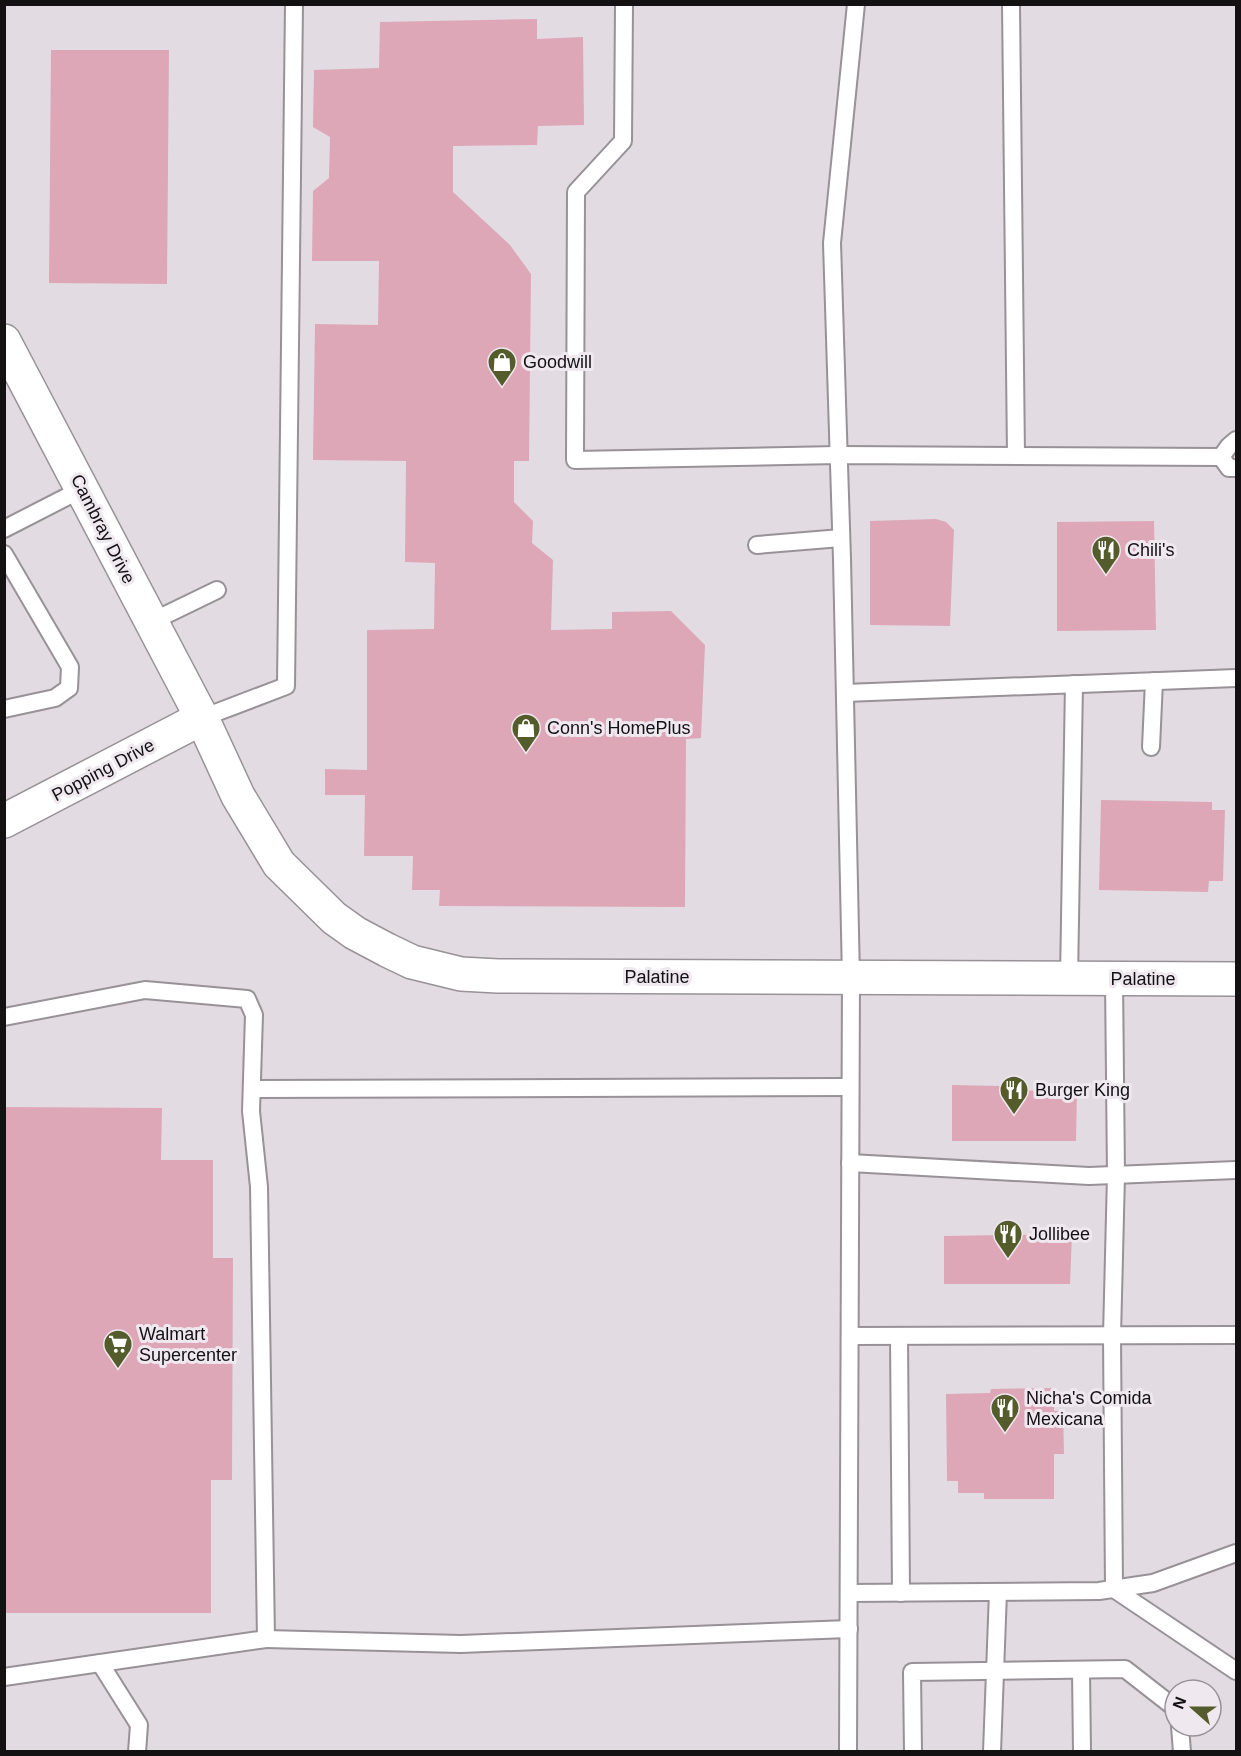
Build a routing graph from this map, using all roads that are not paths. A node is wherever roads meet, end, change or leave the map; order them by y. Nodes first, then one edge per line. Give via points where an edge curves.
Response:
1 (294, 4) edge
2 (624, 4) edge
3 (856, 4) edge
4 (1011, 4) edge
5 (4, 341) edge
6 (1236, 440) edge
7 (838, 455) junction
8 (1016, 456) junction
9 (1221, 457) junction
10 (1236, 468) edge
11 (82, 489) junction
12 (4, 529) edge
13 (841, 538) junction
14 (757, 545) dead end
15 (4, 554) edge
16 (217, 590) dead end
17 (151, 622) junction
18 (1236, 678) edge
19 (1154, 681) junction
20 (1074, 684) junction
21 (844, 693) junction
22 (4, 709) edge
23 (202, 718) junction
24 (1151, 747) dead end
25 (4, 821) edge
26 (850, 978) junction
27 (1069, 979) junction
28 (1114, 979) junction
29 (1236, 979) edge
30 (4, 1017) edge
31 (850, 1087) junction
32 (252, 1089) junction
33 (850, 1163) junction
34 (1236, 1170) edge
35 (1116, 1175) junction
36 (1236, 1335) edge
37 (850, 1336) junction
38 (899, 1336) junction
39 (1112, 1336) junction
40 (1236, 1553) edge
41 (1114, 1589) junction
42 (998, 1592) junction
43 (849, 1593) junction
44 (901, 1593) junction
45 (849, 1629) junction
46 (266, 1639) junction
47 (100, 1663) junction
48 (1081, 1670) junction
49 (995, 1671) junction
50 (1236, 1671) edge
51 (4, 1677) edge
52 (1163, 1699) edge
53 (137, 1752) edge
54 (848, 1752) edge
55 (913, 1752) edge
56 (992, 1752) edge
57 (1082, 1752) edge

1 - 23 lane via 286,686
2 - 7 lane via 623,141 576,192 575,460
3 - 7 lane via 832,243
4 - 8 lane
5 - 11 street, Cambray Drive
6 - 9 lane
7 - 8 lane
7 - 13 lane
8 - 9 lane
9 - 10 lane via 1229,468
11 - 12 lane
11 - 17 street, Cambray Drive
13 - 14 lane
13 - 21 lane
15 - 22 lane via 70,667 69,688 55,698
16 - 17 lane
17 - 23 street, Cambray Drive
18 - 19 lane
19 - 20 lane
19 - 24 lane
20 - 21 lane
20 - 27 lane
21 - 26 lane
23 - 25 street, Popping Drive
23 - 26 street, Palatine via 238,796 279,864 334,918 412,962 461,974 498,976
26 - 27 street, Palatine
26 - 31 lane
27 - 28 street, Palatine
28 - 29 street, Palatine
28 - 35 lane
30 - 32 lane via 145,990 247,999 254,1015
31 - 32 lane
31 - 33 lane
32 - 46 lane via 250,1111 259,1186
33 - 35 lane
33 - 37 lane
34 - 35 lane
35 - 39 lane
36 - 39 lane
37 - 38 lane
37 - 43 lane
38 - 39 lane
38 - 44 lane
39 - 41 lane
40 - 41 lane via 1154,1583
41 - 42 lane
41 - 50 lane
42 - 44 lane
42 - 49 lane
43 - 44 lane
43 - 45 lane
45 - 46 lane via 461,1644
45 - 54 lane
46 - 47 lane
47 - 51 lane
47 - 53 lane via 139,1725
48 - 49 lane
48 - 52 lane via 1125,1670
48 - 57 lane
49 - 55 lane via 912,1672
49 - 56 lane

